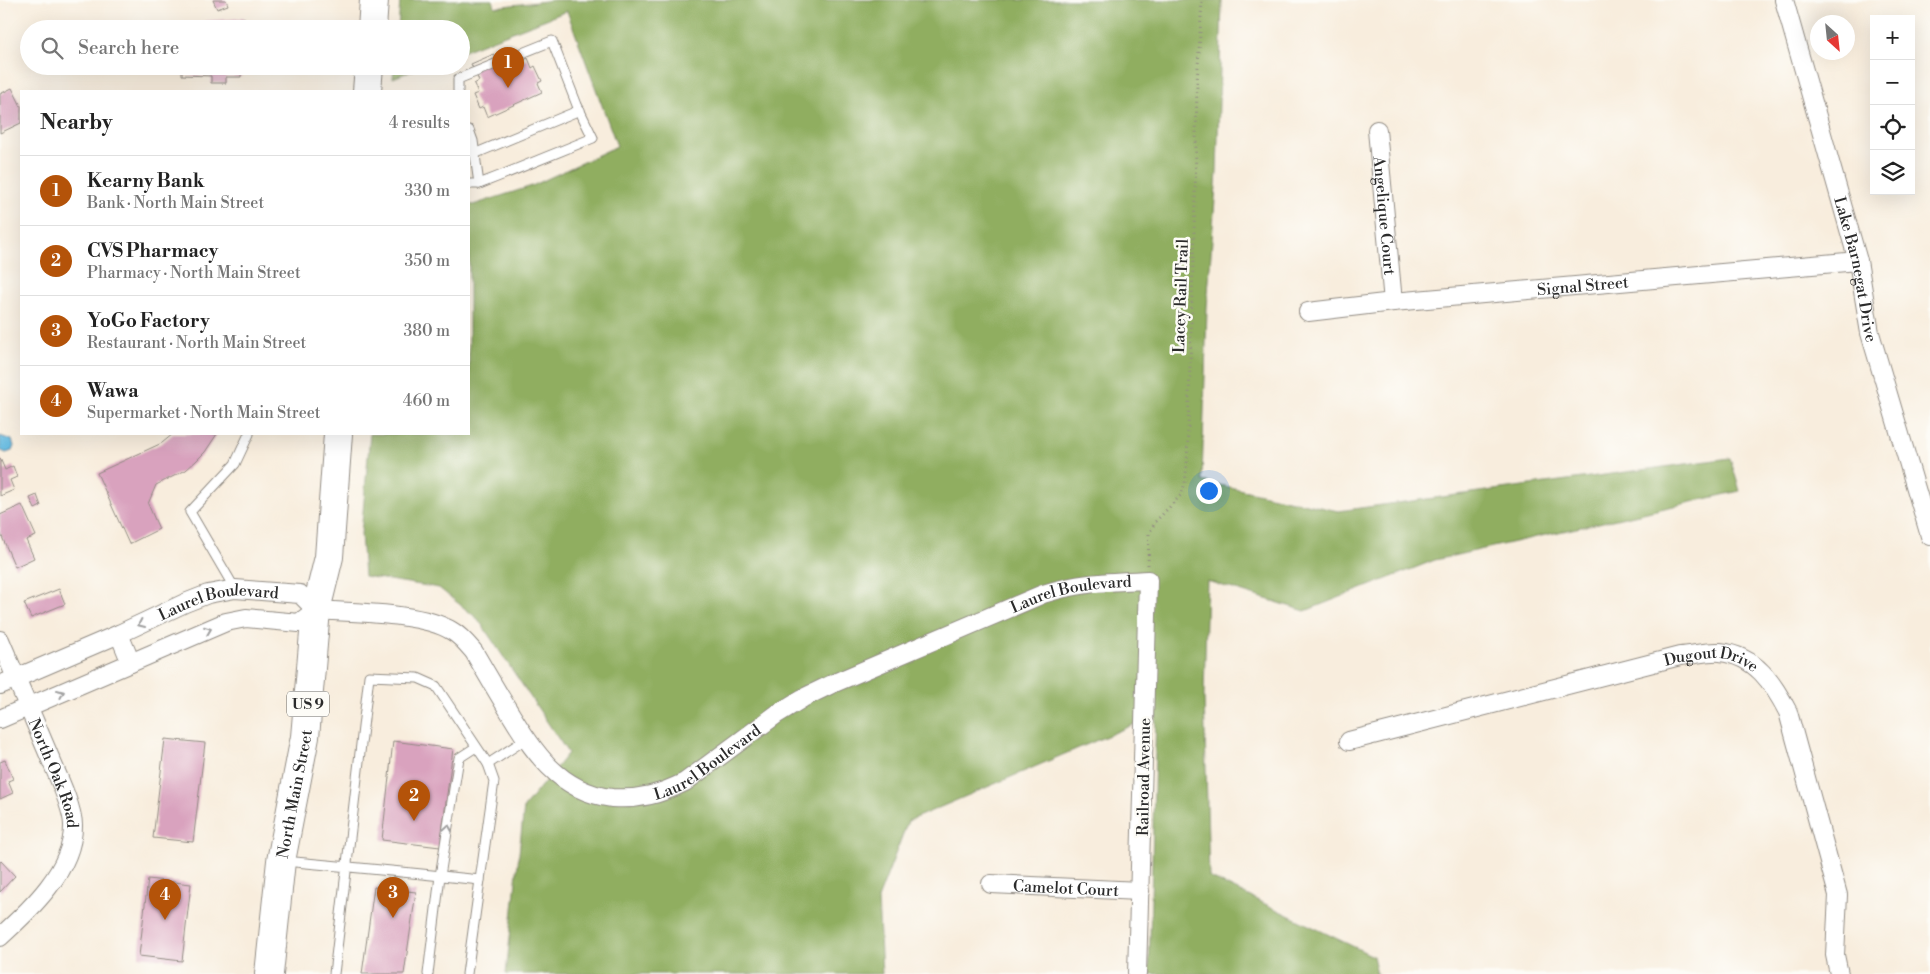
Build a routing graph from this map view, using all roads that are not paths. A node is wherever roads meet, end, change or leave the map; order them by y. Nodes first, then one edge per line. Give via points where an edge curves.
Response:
1 (374, 0) edge
2 (1784, 0) edge
3 (373, 20) edge
4 (470, 74) edge
5 (368, 75) edge
6 (468, 75) edge
7 (367, 90) edge
8 (458, 90) edge
9 (580, 110) junction
10 (1377, 130) dead end
11 (470, 133) edge
12 (474, 154) junction
13 (470, 184) edge
14 (479, 184) junction
15 (1858, 262) junction
16 (1393, 302) junction
17 (1308, 312) dead end
18 (249, 435) edge
19 (338, 435) edge
20 (1930, 536) edge
21 (1148, 580) joint
22 (235, 590) junction
23 (316, 610) junction
24 (119, 634) junction
25 (0, 640) edge
26 (131, 663) junction
27 (16, 678) junction
28 (0, 685) edge
29 (28, 707) junction
30 (0, 719) edge
31 (526, 739) junction
32 (1348, 740) dead end
33 (476, 747) junction
34 (488, 764) junction
35 (281, 860) junction
36 (348, 867) junction
37 (440, 876) junction
38 (480, 880) junction
39 (991, 884) dead end
40 (1140, 891) junction
41 (0, 937) edge
42 (269, 974) edge
43 (334, 974) edge
44 (428, 974) edge
45 (467, 974) edge
46 (1138, 974) edge
47 (1840, 974) edge

1 - 3 highway
2 - 15 street, Lake Barnegat Drive
4 - 9 lane via 552,41
5 - 7 highway
6 - 8 lane via 458,79
9 - 12 lane
9 - 14 lane via 592,138
10 - 16 street, Angelique Court
11 - 12 lane
12 - 14 lane
13 - 14 lane
15 - 16 street, Signal Street
15 - 20 street, Lake Barnegat Drive via 1870,333
16 - 17 street, Signal Street
18 - 22 lane via 235,464 190,512
19 - 23 highway, North Main Street / US 9 via 329,557
21 - 31 street, Laurel Boulevard via 1071,586 1043,594 832,684 777,714 667,792 629,799 603,797 581,790 559,777
21 - 40 street, Railroad Avenue
22 - 23 street, Laurel Boulevard via 300,594
22 -> 24 street, Laurel Boulevard via 185,602
26 -> 23 street, Laurel Boulevard via 226,622 246,618 299,623
23 - 31 street, Laurel Boulevard via 413,618 452,631 474,652
23 - 35 highway, North Main Street / US 9 via 305,738
24 - 26 street
24 - 27 street, Laurel Boulevard
25 - 27 street, North Oak Road
29 -> 26 street, Laurel Boulevard
27 - 28 street, Laurel Boulevard
27 - 29 street, North Oak Road
29 - 30 street, Laurel Boulevard
29 - 41 street, North Oak Road via 65,795 73,824 67,855 46,892
31 - 34 lane
32 - 47 street, Dugout Drive via 1680,656 1720,652 1740,658 1755,666 1775,687 1788,712 1838,895 1835,955
33 - 34 lane
33 - 36 lane via 436,686 418,678 369,676
37 -> 33 lane via 459,758
34 - 38 lane via 494,781
35 - 36 lane
35 - 42 highway, North Main Street / US 9
36 - 37 lane
36 - 43 lane
37 - 38 lane
37 - 44 lane
38 - 45 lane
39 - 40 street, Camelot Court
40 - 46 street, Railroad Avenue

